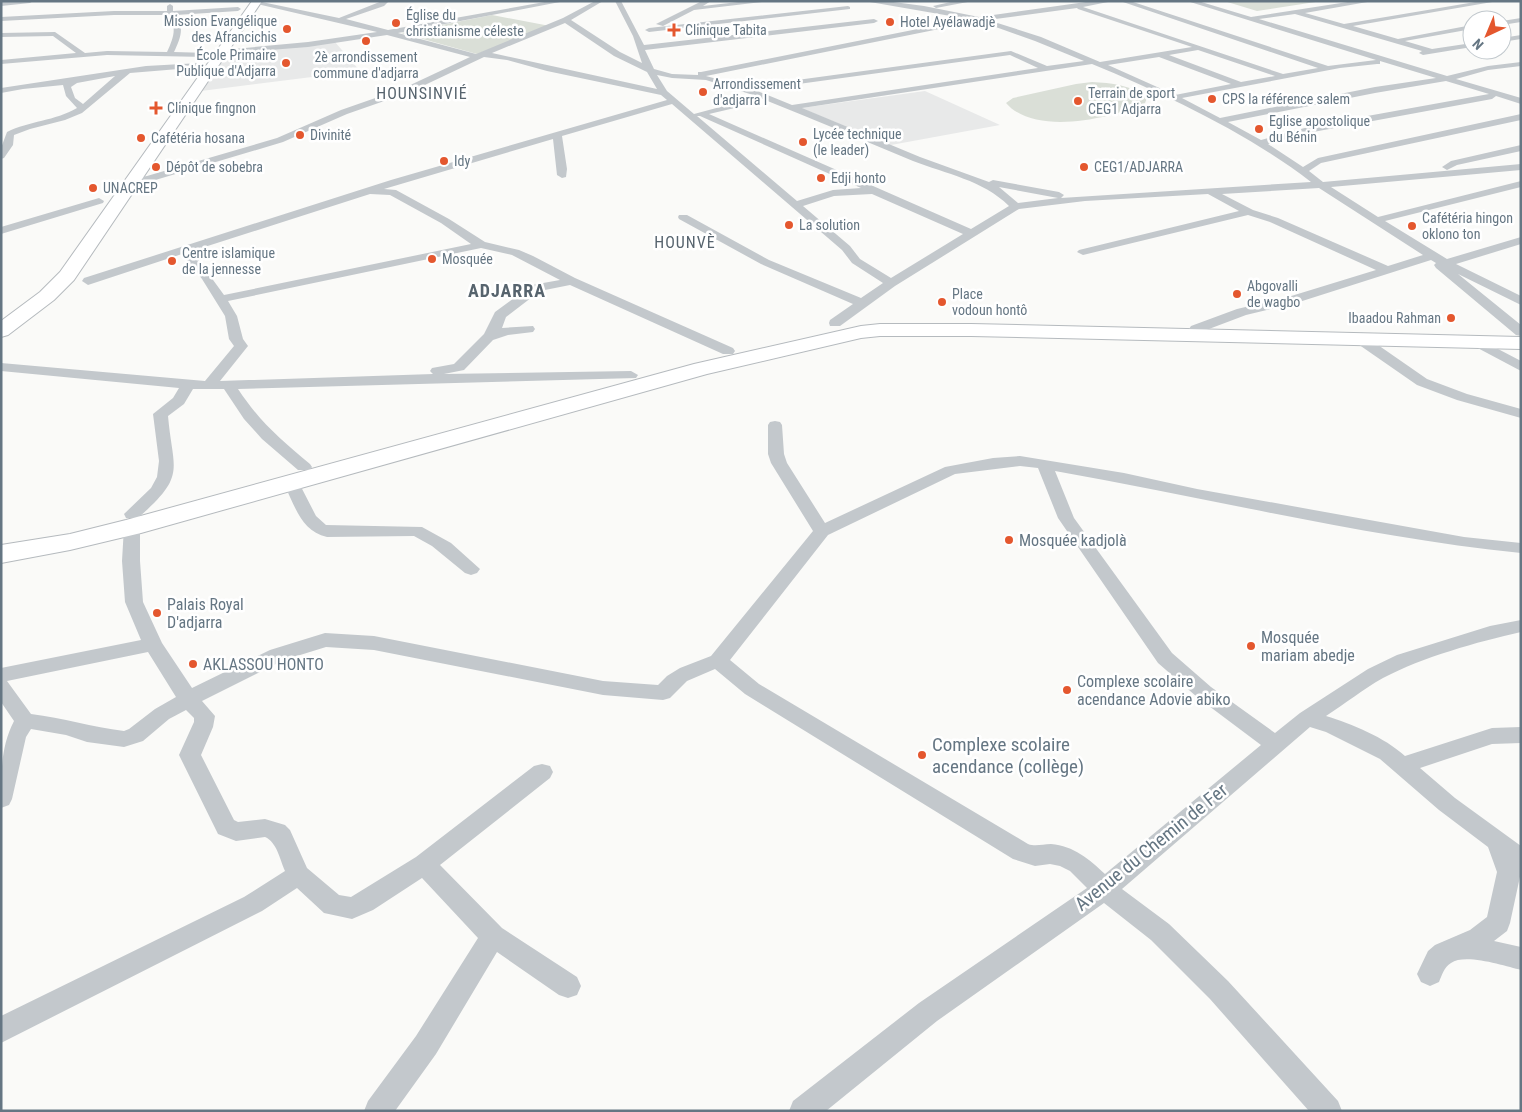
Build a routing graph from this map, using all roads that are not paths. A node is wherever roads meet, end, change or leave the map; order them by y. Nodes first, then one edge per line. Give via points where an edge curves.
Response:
1 (30, 1) edge
2 (386, 1) edge
3 (562, 1) edge
4 (600, 1) edge
5 (618, 1) edge
6 (708, 1) edge
7 (767, 1) edge
8 (835, 1) edge
9 (867, 1) edge
10 (970, 1) edge
11 (1110, 1) edge
12 (1123, 1) edge
13 (1190, 1) edge
14 (1370, 1) edge
15 (1495, 1) edge
16 (169, 2) edge
17 (953, 2) edge
18 (1355, 2) edge
19 (160, 3) dead end
20 (888, 3) edge
21 (1, 4) edge
22 (249, 4) edge
23 (1077, 7) junction
24 (848, 8) junction
25 (924, 8) junction
26 (689, 10) junction
27 (857, 12) dead end
28 (1296, 12) junction
29 (170, 13) junction
30 (865, 16) dead end
31 (1, 19) edge
32 (979, 19) junction
33 (1249, 19) junction
34 (341, 20) junction
35 (566, 20) junction
36 (874, 20) junction
37 (882, 24) dead end
38 (1343, 26) junction
39 (890, 27) dead end
40 (649, 30) junction
41 (1462, 30) edge
42 (390, 32) junction
43 (1291, 33) junction
44 (906, 34) junction
45 (1, 36) edge
46 (637, 36) junction
47 (1273, 36) dead end
48 (1264, 38) dead end
49 (1247, 40) junction
50 (1396, 41) junction
51 (1228, 44) dead end
52 (1218, 45) dead end
53 (1462, 47) edge
54 (641, 48) junction
55 (1199, 48) junction
56 (223, 52) junction
57 (1433, 52) junction
58 (83, 54) junction
59 (173, 54) junction
60 (1158, 54) junction
61 (479, 56) junction
62 (1390, 59) junction
63 (203, 60) junction
64 (1, 62) edge
65 (1096, 63) junction
66 (1521, 64) edge
67 (1045, 67) junction
68 (146, 68) junction
69 (1328, 68) junction
70 (1488, 68) junction
71 (651, 71) junction
72 (718, 71) junction
73 (1512, 75) dead end
74 (683, 76) junction
75 (1283, 76) junction
76 (706, 78) junction
77 (1445, 79) junction
78 (74, 81) junction
79 (659, 81) junction
80 (1238, 84) junction
81 (745, 90) junction
82 (1, 91) edge
83 (664, 93) junction
84 (1175, 97) junction
85 (756, 98) junction
86 (1508, 98) junction
87 (673, 101) junction
88 (1521, 102) edge
89 (790, 107) junction
90 (84, 108) junction
91 (688, 114) junction
92 (702, 114) junction
93 (1521, 117) edge
94 (1221, 121) junction
95 (558, 134) junction
96 (1260, 143) junction
97 (1521, 148) edge
98 (1, 156) edge
99 (1521, 167) edge
100 (1304, 171) junction
101 (1439, 174) junction
102 (562, 175) dead end
103 (978, 180) junction
104 (134, 181) junction
105 (854, 181) junction
106 (1521, 184) edge
107 (1321, 185) junction
108 (393, 187) junction
109 (876, 191) junction
110 (1208, 191) junction
111 (833, 193) junction
112 (1085, 198) junction
113 (99, 201) junction
114 (794, 205) junction
115 (1016, 206) junction
116 (1249, 212) junction
117 (683, 217) dead end
118 (1378, 220) junction
119 (80, 230) dead end
120 (1, 231) edge
121 (970, 233) junction
122 (1521, 240) edge
123 (481, 245) junction
124 (185, 250) junction
125 (1083, 252) dead end
126 (1432, 256) junction
127 (1444, 263) junction
128 (1389, 271) junction
129 (88, 281) dead end
130 (571, 281) junction
131 (891, 283) junction
132 (31, 290) dead end
133 (220, 299) junction
134 (1521, 301) edge
135 (862, 303) junction
136 (1, 314) edge
137 (835, 323) junction
138 (1196, 329) junction
139 (528, 330) dead end
140 (1, 331) edge
141 (1521, 332) edge
142 (491, 337) junction
143 (1360, 339) junction
144 (1477, 342) junction
145 (1521, 343) edge
146 (728, 351) junction
147 (1, 367) edge
148 (1521, 367) edge
149 (631, 376) junction
150 (395, 378) junction
151 (188, 385) junction
152 (209, 385) junction
153 (228, 385) junction
154 (1521, 414) edge
155 (775, 425) dead end
156 (1044, 464) junction
157 (298, 475) junction
158 (132, 521) junction
159 (822, 531) junction
160 (1521, 548) edge
161 (2, 553) edge
162 (471, 569) dead end
163 (1521, 626) edge
164 (153, 644) junction
165 (718, 661) junction
166 (1, 675) edge
167 (1, 686) edge
168 (188, 699) junction
169 (1307, 718) junction
170 (25, 721) junction
171 (1521, 735) edge
172 (1274, 744) junction
173 (1402, 765) junction
174 (542, 772) dead end
175 (1, 799) edge
176 (1497, 841) junction
177 (1521, 859) edge
178 (424, 864) junction
179 (298, 875) junction
180 (1104, 889) junction
181 (493, 936) junction
182 (1457, 948) junction
183 (1521, 959) edge
184 (1430, 974) dead end
185 (568, 986) dead end
186 (1, 1030) edge
187 (378, 1111) edge
188 (804, 1111) edge
189 (1328, 1111) edge

1 - 21 street
2 - 34 street via 344,16
3 - 42 street
4 - 35 street
5 - 46 street
6 - 26 street
7 - 26 street
8 - 24 street
9 - 20 street
10 - 17 street
11 - 23 street
12 - 49 street
13 - 33 street
14 - 18 street
15 - 38 street
16 - 19 street
16 - 29 street
17 - 25 street
18 - 28 street
20 - 25 street
22 - 29 street
22 - 34 street
22 - 56 main road
22 - 63 main road
23 - 32 street
23 - 55 street
24 - 27 street
24 - 40 street
25 - 32 street
26 - 40 street
28 - 33 street
28 - 38 street
29 - 31 street
29 - 59 street via 178,21 179,29
30 - 36 street
32 - 44 street
32 - 65 street
33 - 43 street
34 - 42 street
35 - 61 street
35 - 71 street via 617,54
36 - 37 street
36 - 54 street
38 - 50 street
39 - 44 street
40 - 46 street
41 - 50 street
42 - 56 street
42 - 61 street
43 - 47 street
43 - 62 street
44 - 72 street
45 - 58 street via 55,34
46 - 54 street
48 - 49 street
49 - 51 street
49 - 69 street
50 - 57 street
52 - 55 street
53 - 57 street
54 - 71 street
55 - 60 street
55 - 75 street
56 - 104 main road
57 - 62 street
58 - 59 street
58 - 64 street
59 - 63 street
59 - 68 street
60 - 65 street
60 - 80 street
61 - 83 street via 508,58
61 - 104 street via 407,90 344,112 280,140
62 - 69 street
62 - 77 street
63 - 68 street
63 - 113 main road
65 - 67 street
65 - 84 street
66 - 70 street
67 - 81 street via 1011,53
67 - 89 street
68 - 78 street
68 - 90 street via 120,76
69 - 75 street
70 - 73 street
70 - 77 street
71 - 74 street
71 - 79 street
72 - 74 street
72 - 76 street
74 - 76 street
74 - 79 street
75 - 80 street
76 - 81 street
77 - 86 street
77 - 94 street
78 - 82 street
78 - 90 street via 67,86 70,96
79 - 83 street
80 - 84 street
81 - 85 street
83 - 87 street
84 - 94 street
85 - 89 street
85 - 92 street
86 - 88 street
86 - 96 street via 1483,96 1308,130
87 - 91 street
87 - 95 street
89 - 103 street via 919,160
90 - 98 street via 58,120 13,132
91 - 92 street
91 - 114 street
92 - 105 street
93 - 100 street via 1318,161
94 - 96 street
95 - 102 street via 556,148 561,158
95 - 108 street
96 - 100 street
97 - 101 street via 1454,163
99 - 101 street
100 - 107 street
101 - 107 street
103 - 112 street
103 - 115 street via 999,190
104 - 140 main road via 67,276 47,296
105 - 109 street
105 - 111 street
106 - 118 street
107 - 110 street
107 - 118 street
108 - 123 street
108 - 124 street via 362,192
109 - 111 street
109 - 121 street
110 - 112 street
110 - 116 street
111 - 114 street
112 - 115 street
113 - 119 main road
113 - 120 street
114 - 131 street via 846,248 856,262
115 - 121 street
116 - 125 street
116 - 128 street
117 - 135 street via 765,262
118 - 126 street
121 - 131 street
122 - 127 street
123 - 130 street via 522,255
123 - 133 street
124 - 129 street
124 - 133 street
126 - 127 street
126 - 128 street
127 - 134 street
127 - 141 street via 1440,266
128 - 138 street via 1242,312
130 - 142 street via 536,288 523,296 500,315
130 - 146 street
131 - 135 street
132 - 136 main road
133 - 152 street via 231,316 236,339 241,346
135 - 137 street
137 - 138 main road via 889,320
137 - 146 main road
138 - 141 main road
139 - 142 street via 506,331
142 - 150 street via 459,367
143 - 144 main road
143 - 154 street via 1422,382
143 - 157 main road via 971,330 861,332 702,369
144 - 145 main road
144 - 148 street
146 - 149 main road
147 - 151 street
149 - 150 street
149 - 157 main road
150 - 153 street
151 - 152 street
151 - 158 street via 179,401 160,414 168,464 164,479
152 - 153 street
153 - 157 street
155 - 159 street via 779,463
156 - 159 street via 1020,461 952,470
156 - 160 street via 1464,542
156 - 172 street via 1066,518 1165,658 1184,678
157 - 158 main road
157 - 162 street via 307,516 317,529 327,532 416,531 440,543
158 - 161 main road via 70,542
158 - 164 street via 134,602
159 - 165 street
163 - 169 street, Avenue du Chemin de Fer via 1404,660 1375,674
164 - 166 street
164 - 168 street
165 - 168 street via 682,674 663,693 603,688 374,643 325,640 277,656
165 - 180 street via 752,689 1021,852 1065,857 1078,864
167 - 170 street
168 - 170 street via 124,739
168 - 179 street via 205,716 205,727 192,745 190,755 226,827 236,832 265,828 277,832
169 - 172 street, Avenue du Chemin de Fer
169 - 173 street via 1354,735 1388,753
170 - 175 street via 16,736
171 - 173 street via 1492,736
172 - 180 street, Avenue du Chemin de Fer
173 - 176 street
174 - 178 street
176 - 177 street
176 - 182 street via 1509,872 1498,923 1479,938
178 - 179 street via 352,908 333,905
178 - 181 street
179 - 186 street via 252,904
180 - 188 street, Avenue du Chemin de Fer via 928,1012
180 - 189 street via 1160,932
181 - 185 street
181 - 187 street via 426,1045
182 - 183 street via 1478,949
182 - 184 street via 1438,958

